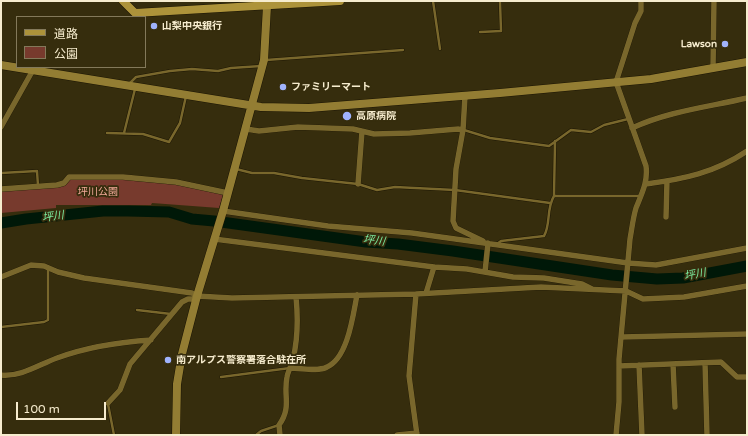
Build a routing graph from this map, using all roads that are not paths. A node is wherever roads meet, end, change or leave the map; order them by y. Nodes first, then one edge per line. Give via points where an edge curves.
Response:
1 (123, 1) edge
2 (340, 1) edge
3 (433, 1) edge
4 (500, 1) edge
5 (641, 1) edge
6 (714, 1) edge
7 (267, 3) edge
8 (480, 32) dead end
9 (440, 49) dead end
10 (403, 50) dead end
11 (747, 62) edge
12 (263, 63) junction
13 (1, 65) edge
14 (16, 67) edge
15 (20, 68) edge
16 (713, 68) junction
17 (33, 70) junction
18 (616, 82) junction
19 (132, 85) junction
20 (187, 94) junction
21 (465, 96) junction
22 (747, 98) edge
23 (252, 105) junction
24 (628, 119) junction
25 (2, 123) edge
26 (632, 128) junction
27 (246, 129) junction
28 (463, 130) junction
29 (362, 131) junction
30 (107, 133) dead end
31 (124, 133) junction
32 (555, 141) junction
33 (747, 151) edge
34 (234, 168) junction
35 (1, 173) edge
36 (667, 181) junction
37 (358, 184) junction
38 (646, 184) junction
39 (38, 187) junction
40 (1, 189) edge
41 (455, 190) junction
42 (228, 193) junction
43 (554, 196) junction
44 (641, 196) junction
45 (550, 202) junction
46 (222, 213) junction
47 (666, 217) dead end
48 (214, 237) junction
49 (497, 244) junction
50 (488, 245) junction
51 (747, 248) edge
52 (628, 265) junction
53 (434, 267) junction
54 (48, 268) junction
55 (485, 270) junction
56 (1, 277) edge
57 (747, 286) edge
58 (594, 290) junction
59 (626, 291) junction
60 (426, 293) junction
61 (416, 294) junction
62 (357, 295) junction
63 (296, 296) junction
64 (197, 298) junction
65 (137, 310) dead end
66 (172, 315) junction
67 (1, 326) edge
68 (747, 334) edge
69 (622, 336) junction
70 (151, 340) junction
71 (706, 363) junction
72 (674, 364) junction
73 (640, 365) junction
74 (619, 366) junction
75 (290, 368) junction
76 (1, 375) edge
77 (747, 376) edge
78 (221, 377) dead end
79 (108, 403) joint
80 (675, 408) dead end
81 (278, 425) junction
82 (417, 434) edge
83 (114, 435) edge
84 (176, 435) edge
85 (256, 435) edge
86 (280, 435) edge
87 (397, 435) edge
88 (616, 435) edge
89 (642, 435) edge
90 (707, 435) edge

1 - 7 main road via 135,13
2 - 7 main road
3 - 9 lane
4 - 8 lane via 501,32
5 - 18 street via 641,11
6 - 16 street
7 - 12 street
10 - 12 lane
11 - 16 street
12 - 19 lane via 218,71 192,69 136,76
12 - 23 street
13 - 14 street
15 - 17 street
16 - 18 street
17 - 19 street
17 - 25 street
18 - 21 street
18 - 24 street
19 - 20 street
19 - 31 lane
20 - 23 street
20 - 31 lane via 180,123 169,142 142,134
21 - 23 street via 330,107
21 - 28 street
22 - 26 street via 674,112
23 - 27 street
24 - 26 street
24 - 32 lane via 604,125 591,132 571,130
26 - 38 street via 646,166
27 - 29 street via 260,131 298,127
27 - 34 street
28 - 29 street via 374,134
28 - 32 lane via 521,143 548,146
28 - 41 street
29 - 37 street
30 - 31 lane
32 - 43 lane
33 - 36 street via 721,167 699,175
34 - 37 lane via 252,174 274,173
34 - 42 street
35 - 39 lane via 37,171
36 - 38 street
36 - 47 street
37 - 41 lane via 377,190 394,186
38 - 44 street
39 - 40 street
39 - 42 street via 64,183 69,177 123,177 176,182
41 - 45 lane
41 - 50 street via 453,221 456,228
42 - 46 street
43 - 44 lane
43 - 45 lane
44 - 52 street via 632,221
45 - 49 lane via 544,236 501,241
46 - 48 street
46 - 50 street via 412,233
48 - 53 street
48 - 64 street
49 - 50 street
49 - 52 street
50 - 55 street
51 - 52 street via 656,265
52 - 59 street
53 - 55 street
53 - 60 street
54 - 56 street via 31,265
54 - 64 street via 84,278 192,293
54 - 67 lane via 48,320
55 - 58 street via 513,277 544,278 582,284
57 - 59 street via 684,297 643,299
58 - 59 street
58 - 60 street via 541,288
59 - 69 street
60 - 61 street
61 - 62 street
61 - 82 street via 408,376
62 - 63 street
62 - 75 street via 342,353 332,364 319,369
63 - 64 street
63 - 75 street via 298,320
64 - 66 street via 182,302
64 - 84 street via 177,384
65 - 66 lane
66 - 70 street
68 - 69 street
69 - 74 street
70 - 76 street via 121,342 57,358 19,374
70 - 79 street via 130,364 120,390
71 - 72 street
71 - 77 street via 721,362 737,377
71 - 90 street
72 - 73 street
72 - 80 street
73 - 74 street
73 - 89 street
74 - 88 street
75 - 78 lane
75 - 81 street via 287,376 287,405 284,417
79 - 83 lane
81 - 85 lane
81 - 86 street
82 - 87 street

